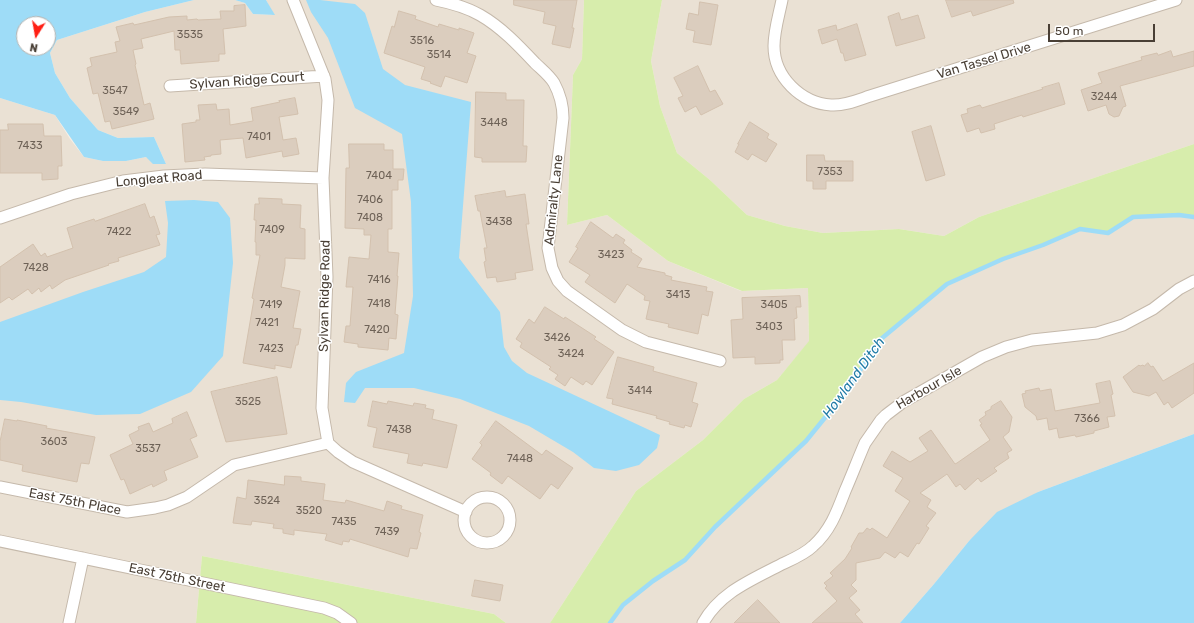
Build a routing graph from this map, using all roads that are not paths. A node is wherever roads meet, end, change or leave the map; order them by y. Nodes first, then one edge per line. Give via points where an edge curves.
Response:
1 (293, 0) edge
2 (436, 0) edge
3 (782, 0) edge
4 (1176, 0) edge
5 (324, 76) junction
6 (170, 86) dead end
7 (323, 178) junction
8 (0, 218) edge
9 (1194, 281) edge
10 (720, 361) dead end
11 (328, 443) junction
12 (0, 487) edge
13 (466, 512) junction
14 (0, 541) edge
15 (83, 558) junction
16 (70, 623) edge
17 (351, 623) edge
18 (703, 623) edge

1 - 5 street, Sylvan Ridge Road
2 - 10 street, Admiralty Lane via 466,8 497,26 546,74 560,97 563,118 548,248 552,268 562,286 572,296 634,337
3 - 4 street, Van Tassel Drive via 774,51 781,73 794,90 813,101 831,105 849,103
5 - 6 street, Sylvan Ridge Court
5 - 7 street, Sylvan Ridge Road via 328,108
7 - 8 street, Longleat Road via 205,174 123,180 70,194
7 - 11 street, Sylvan Ridge Road via 327,277 322,408
9 - 18 street, Harbour Isle via 1153,309 1123,325 1097,333 1032,340 1006,347 903,402 886,414 868,437 833,520 813,547 737,587 712,608
11 - 12 street, East 75th Place via 234,465 187,496 168,505 127,512
11 - 13 street via 353,462
13 - 13 street via 464,521 467,530 472,537 480,541 498,540 509,526 508,509 494,498 477,499
14 - 15 street, East 75th Street
15 - 16 street
15 - 17 street, East 75th Street via 324,608

